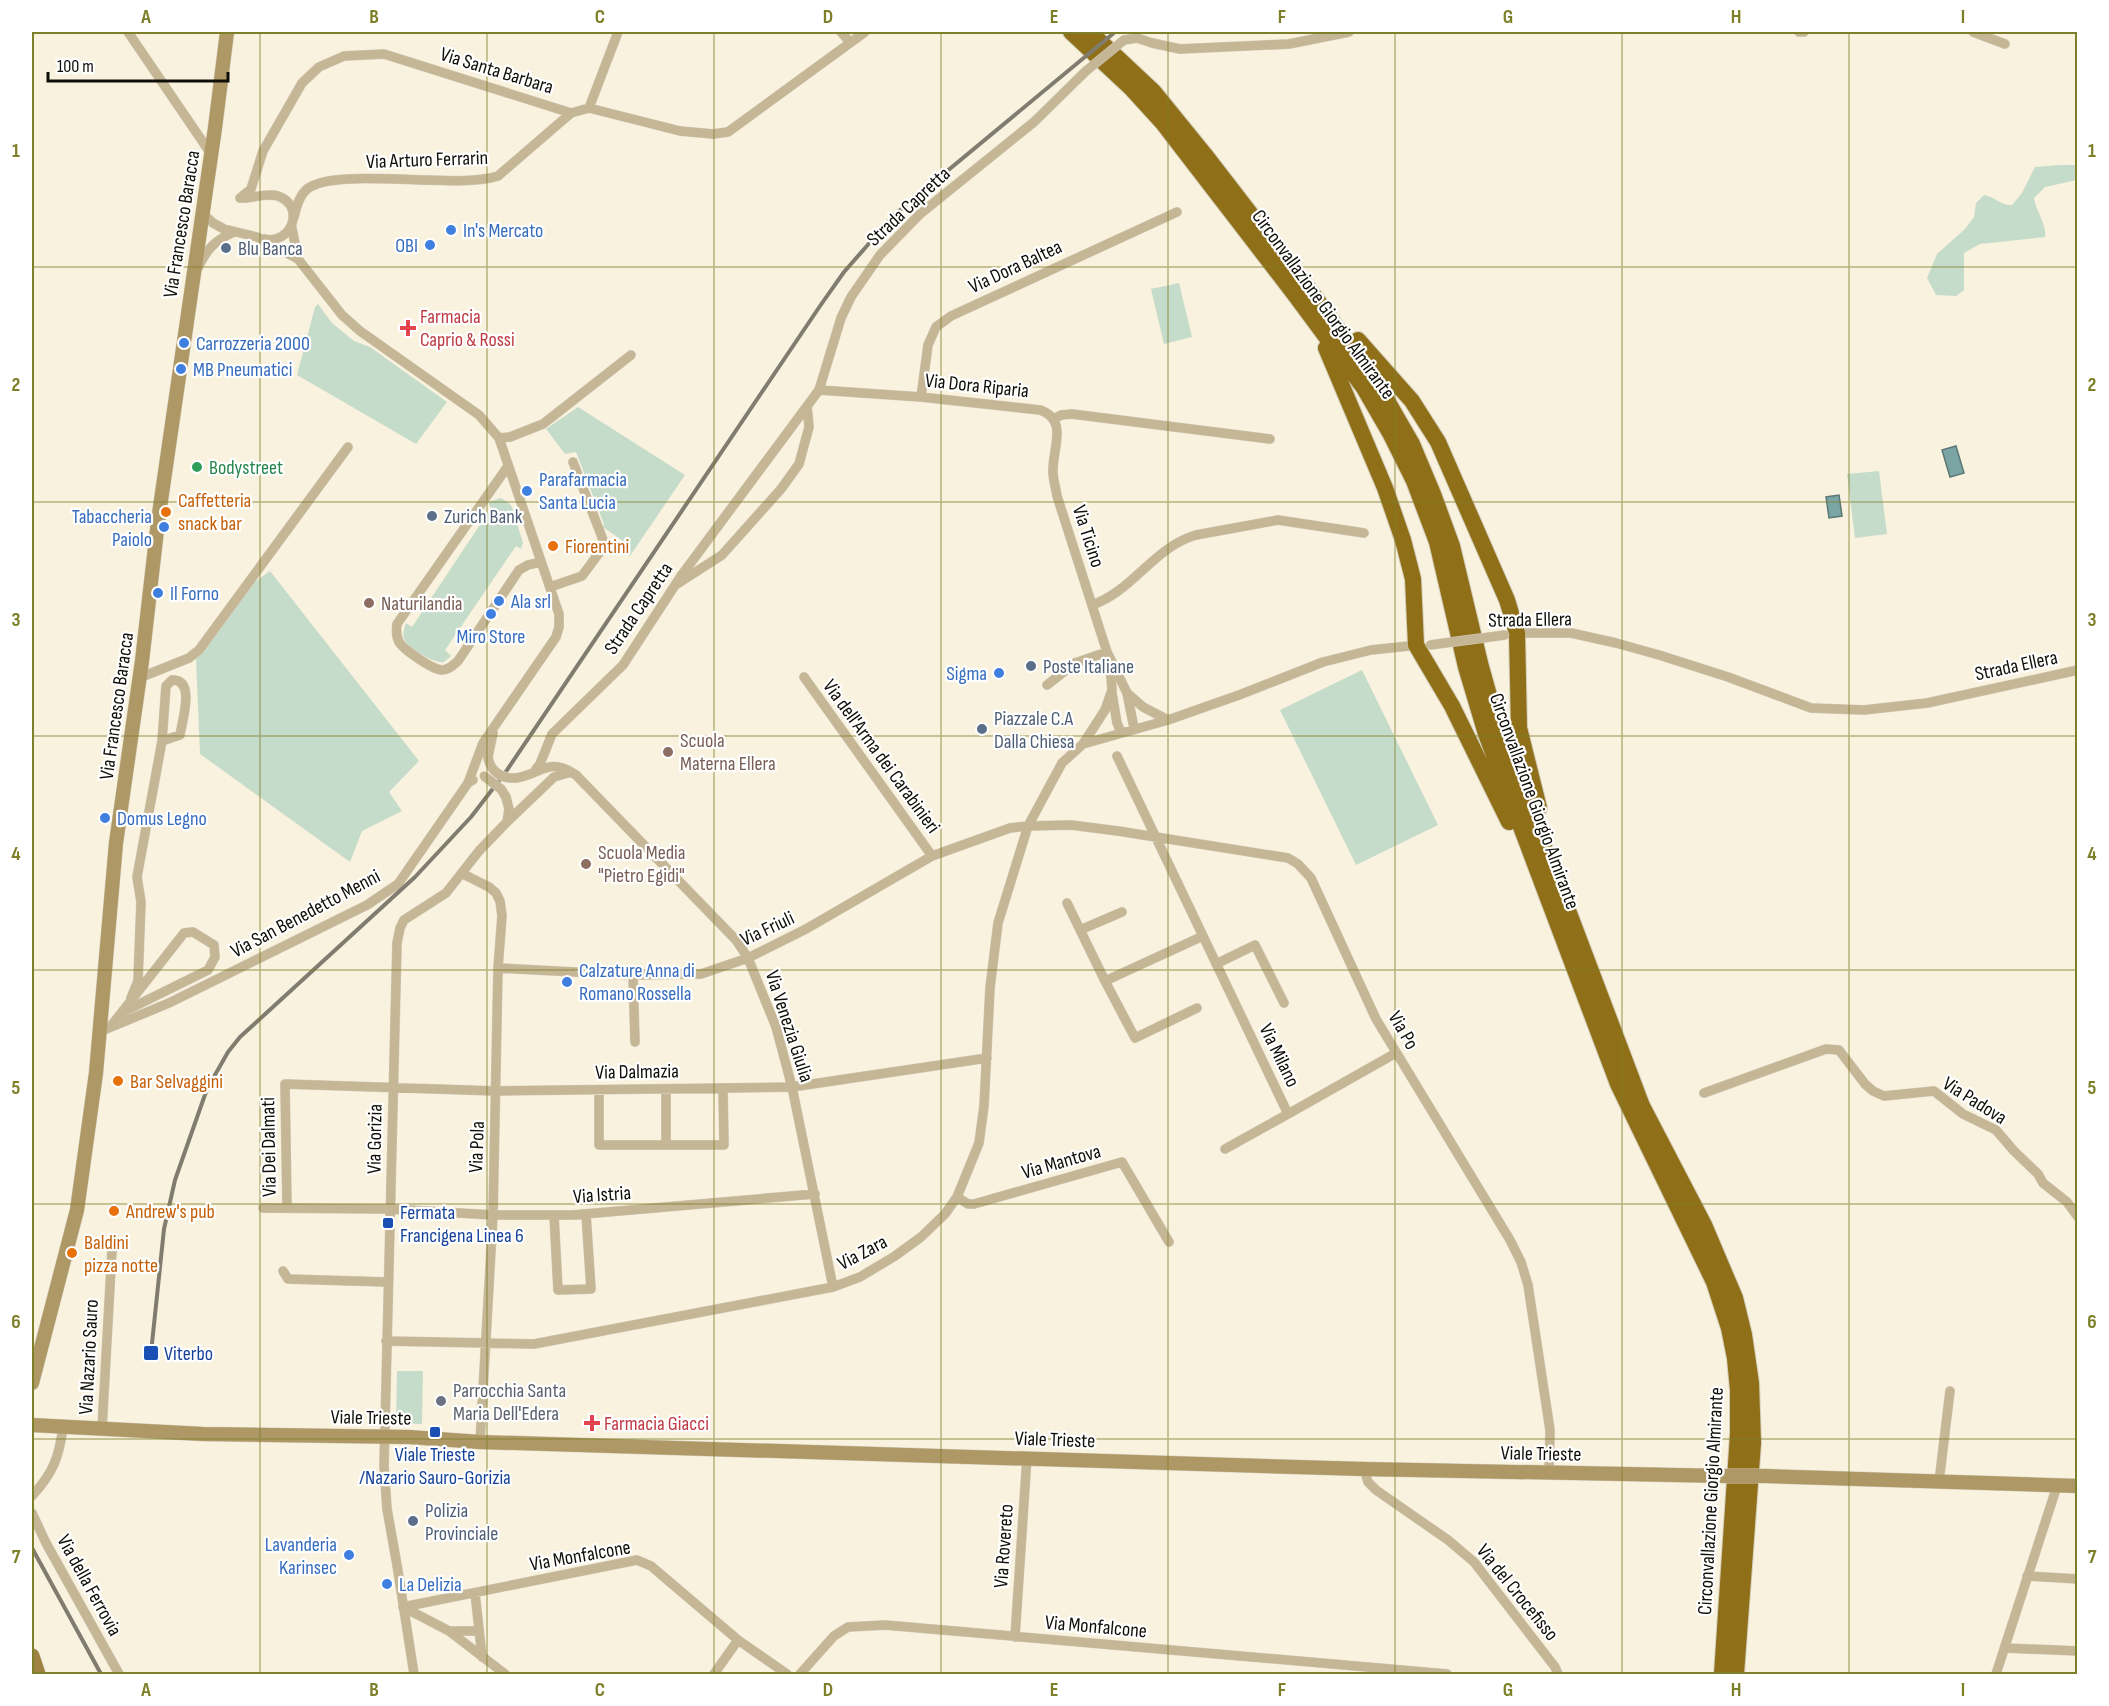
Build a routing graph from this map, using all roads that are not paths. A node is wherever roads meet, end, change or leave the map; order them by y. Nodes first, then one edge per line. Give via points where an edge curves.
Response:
1 (128, 32) edge
2 (227, 32) edge
3 (618, 32) edge
4 (841, 32) edge
5 (865, 32) edge
6 (1071, 32) edge
7 (1090, 32) edge
8 (1349, 32) edge
9 (1973, 32) edge
10 (850, 42) junction
11 (2005, 44) dead end
12 (589, 108) junction
13 (572, 113) junction
14 (211, 154) junction
15 (1177, 212) dead end
16 (202, 213) junction
17 (294, 217) junction
18 (291, 228) junction
19 (234, 232) junction
20 (262, 239) junction
21 (298, 259) junction
22 (192, 281) junction
23 (1317, 300) junction
24 (1313, 320) junction
25 (631, 355) dead end
26 (819, 390) junction
27 (921, 397) junction
28 (807, 406) junction
29 (1054, 419) junction
30 (499, 438) junction
31 (1270, 438) dead end
32 (348, 447) dead end
33 (573, 462) dead end
34 (508, 466) junction
35 (1364, 533) dead end
36 (541, 562) junction
37 (674, 586) junction
38 (550, 587) junction
39 (1092, 604) junction
40 (1511, 634) junction
41 (1423, 645) junction
42 (1107, 652) junction
43 (1110, 662) junction
44 (2078, 670) edge
45 (804, 677) dead end
46 (140, 678) junction
47 (1047, 685) dead end
48 (1112, 690) junction
49 (1126, 693) junction
50 (1168, 720) junction
51 (1134, 728) junction
52 (1121, 732) junction
53 (162, 741) junction
54 (1083, 744) junction
55 (1117, 756) dead end
56 (483, 758) junction
57 (536, 769) junction
58 (571, 772) junction
59 (499, 775) junction
60 (484, 776) junction
61 (468, 783) junction
62 (507, 822) junction
63 (1028, 825) junction
64 (1155, 837) junction
65 (1538, 853) junction
66 (932, 856) junction
67 (463, 874) junction
68 (1067, 903) dead end
69 (1122, 912) dead end
70 (1080, 930) junction
71 (1203, 936) junction
72 (748, 958) junction
73 (1216, 964) junction
74 (498, 968) junction
75 (633, 975) junction
76 (1105, 981) junction
77 (131, 998) junction
78 (1284, 1003) dead end
79 (1197, 1008) dead end
80 (123, 1012) junction
81 (104, 1030) junction
82 (634, 1042) dead end
83 (1396, 1053) junction
84 (987, 1058) junction
85 (285, 1084) joint
86 (393, 1087) junction
87 (792, 1087) junction
88 (723, 1088) junction
89 (666, 1089) junction
90 (599, 1090) junction
91 (496, 1091) junction
92 (1704, 1093) dead end
93 (1288, 1114) junction
94 (666, 1145) junction
95 (1225, 1149) dead end
96 (815, 1194) junction
97 (957, 1197) junction
98 (263, 1208) dead end
99 (287, 1208) junction
100 (391, 1209) junction
101 (586, 1214) junction
102 (492, 1215) junction
103 (554, 1215) junction
104 (2078, 1217) edge
105 (1170, 1242) dead end
106 (112, 1250) dead end
107 (283, 1271) dead end
108 (387, 1282) junction
109 (833, 1287) junction
110 (386, 1341) junction
111 (484, 1344) junction
112 (32, 1383) edge
113 (1950, 1392) dead end
114 (32, 1425) edge
115 (63, 1427) junction
116 (102, 1430) junction
117 (385, 1437) junction
118 (480, 1442) junction
119 (1027, 1457) junction
120 (1364, 1469) junction
121 (1549, 1473) junction
122 (1939, 1482) junction
123 (2057, 1486) junction
124 (2078, 1486) edge
125 (32, 1496) edge
126 (32, 1513) edge
127 (2027, 1576) junction
128 (2078, 1579) edge
129 (475, 1593) junction
130 (403, 1607) junction
131 (449, 1631) junction
132 (478, 1631) junction
133 (1015, 1637) junction
134 (738, 1640) junction
135 (2005, 1648) junction
136 (2078, 1651) edge
137 (32, 1656) edge
138 (482, 1657) junction
139 (1410, 1673) edge
140 (38, 1674) edge
141 (119, 1674) edge
142 (414, 1674) edge
143 (505, 1674) edge
144 (714, 1674) edge
145 (787, 1674) edge
146 (800, 1674) edge
147 (1447, 1674) edge
148 (1558, 1674) edge
149 (1722, 1674) edge
150 (1736, 1674) edge
151 (1996, 1674) edge

1 - 14 street
2 - 14 main road, Via Francesco Baracca
3 - 12 street
4 - 10 street
5 - 10 street
6 - 24 highway, Circonvallazione Giorgio Almirante via 1163,123
7 - 23 highway, Circonvallazione Giorgio Almirante via 1153,91
8 - 26 street, Strada Capretta, bridge via 1289,44 1180,49 1137,38 1124,40 1034,122 920,214 880,255 841,318
9 - 11 street
10 - 12 street via 728,132 680,131
12 - 13 street, Via Arturo Ferrarin
13 - 17 street, Via Arturo Ferrarin via 498,176 328,180 308,188 300,197
13 - 17 street, Via Santa Barbara via 384,54 344,56 318,67 302,83 263,151 251,189 240,198 277,196 288,203
14 - 16 main road, Via Francesco Baracca
15 - 27 street, Via Dora Baltea via 951,316 936,327 928,345
16 - 19 street via 216,225
16 - 22 main road, Via Francesco Baracca
17 - 18 street
18 - 20 street via 275,240
18 - 21 street
19 - 20 street
19 - 22 street via 207,250
20 - 21 street
21 - 30 street via 342,315 479,415
22 - 46 main road, Via Francesco Baracca
23 - 40 highway via 1334,312 1412,401 1438,442 1508,600
23 - 65 highway, Circonvallazione Giorgio Almirante via 1378,385 1412,444 1452,546 1481,667
24 - 41 highway via 1385,488 1403,540
24 - 65 highway, Circonvallazione Giorgio Almirante via 1364,388 1414,481 1437,543 1478,711
25 - 30 street via 543,424
26 - 27 street, Via Dora Riparia
26 - 28 street, Strada Capretta
27 - 29 street, Via Dora Riparia via 1040,410
28 - 37 street, Strada Capretta
28 - 37 street via 809,427 799,464 781,489 722,555
29 - 31 street, Via Dora Riparia via 1072,414
29 - 39 street, Via Ticino via 1055,485
30 - 34 street
32 - 46 street via 199,650
33 - 38 street via 605,545 582,576
34 - 36 street
34 - 36 street via 397,624 399,642 436,669 450,668 519,570
35 - 39 street via 1278,520 1210,532 1168,548 1119,592
36 - 38 street
37 - 57 street, Strada Capretta via 623,665 552,734
38 - 56 street, Via San Benedetto Menni via 559,614 556,637 495,728
39 - 42 street, Via Ticino
40 - 41 street, Strada Ellera, bridge
40 - 44 street, Strada Ellera via 1571,633 1659,654 1811,708 1864,710 1927,703
40 - 65 highway via 1519,728 1540,812
41 - 50 street, Strada Ellera via 1371,650 1323,662
41 - 65 highway via 1508,821
42 - 43 street, Via Ticino
42 - 47 street via 1075,663
43 - 48 street
43 - 49 street
45 - 66 street, Via dell'Arma dei Carabinieri
46 - 81 main road, Via Francesco Baracca via 116,843
48 - 52 street
48 - 54 street via 1105,710
49 - 50 street
49 - 51 street
50 - 51 street, Strada Ellera
51 - 52 street, Strada Ellera
52 - 54 street, Strada Ellera
53 - 53 street via 180,735 187,693 177,680 166,686
53 - 77 street via 137,877 141,902 138,981
54 - 63 street, Strada Ellera via 1056,771
55 - 64 street, Via Milano
56 - 59 street, bridge
56 - 60 street via 479,768
56 - 61 street, Via San Benedetto Menni
57 - 58 street via 556,766
57 - 59 street, bridge via 516,778
58 - 62 street, Via Gorizia via 554,777
58 - 72 street, Via Venezia Giulia
59 - 60 street, bridge
60 - 61 street
60 - 62 street, bridge via 506,797
61 - 81 street, Via San Benedetto Menni via 412,867 389,891 169,1003
62 - 67 street, Via Gorizia
63 - 64 street, Via Po via 1071,825
63 - 66 street, Via Friuli
63 - 84 street, Via Zara via 998,923
64 - 71 street, Via Milano
64 - 83 street, Via Po via 1277,855 1298,864 1311,878 1376,1019
65 - 149 highway, Circonvallazione Giorgio Almirante via 1618,1084 1706,1264 1729,1328 1738,1390 1738,1434
65 - 150 highway, Circonvallazione Giorgio Almirante via 1642,1106 1704,1225 1735,1298 1744,1335 1753,1443
66 - 72 street, Via Friuli
67 - 74 street, Via Pola via 489,887 501,901
67 - 86 street, Via Gorizia via 446,894 410,915 400,928
68 - 70 street
69 - 70 street
70 - 76 street
71 - 73 street, Via Milano
71 - 76 street
72 - 75 street, Via Friuli via 701,974
72 - 87 street, Via Venezia Giulia via 776,1027
73 - 78 street, Via Milano via 1255,945
73 - 93 street, Via Milano
74 - 75 street, Via Friuli
74 - 91 street, Via Pola
75 - 82 street
76 - 79 street via 1135,1038
77 - 80 street
77 - 80 street via 184,933 193,932 214,945 215,957 208,970
80 - 81 street
81 - 112 main road, Via Francesco Baracca via 77,1210
83 - 93 street, Via Milano
83 - 121 street, Via Po via 1501,1223 1524,1270 1551,1430
84 - 87 street, Via Dalmazia
84 - 97 street, Via Zara via 978,1143
85 - 86 street, Via Dalmazia
85 - 99 street, Via Dei Dalmati
86 - 91 street, Via Dalmazia
86 - 100 street, Via Gorizia
87 - 88 street, Via Dalmazia
87 - 96 street, Via Venezia Giulia
88 - 89 street, Via Dalmazia
88 - 94 street via 724,1145
89 - 90 street, Via Dalmazia
89 - 94 street
90 - 91 street, Via Dalmazia
90 - 94 street via 599,1145
91 - 102 street, Via Pola
92 - 104 street, Via Padova via 1826,1049 1839,1050 1865,1084 1878,1093 1884,1096 1934,1091 1964,1114 1996,1130
93 - 95 street
96 - 101 street, Via Istria
96 - 109 street, Via Venezia Giulia
97 - 105 street, Via Mantova via 974,1204 1122,1162
97 - 109 street, Via Zara via 921,1237 895,1256 860,1277
98 - 99 street, Via Istria
99 - 100 street, Via Istria
100 - 102 street, Via Istria
100 - 108 street, Via Gorizia
101 - 103 street, Via Istria
101 - 103 street via 591,1289 558,1290
102 - 103 street, Via Istria
102 - 111 street, Via Pola
106 - 116 street, Via Nazario Sauro
107 - 108 street via 288,1279
108 - 110 street, Via Gorizia
109 - 111 street, Via Zara via 534,1344
110 - 111 street, Via Zara
110 - 117 street, Via Gorizia
111 - 118 street, Via Pola
113 - 122 street
114 - 115 main road, Viale Trieste
115 - 116 main road, Viale Trieste
115 - 125 street via 54,1467
116 - 117 main road, Viale Trieste
117 - 118 main road, Viale Trieste
117 - 130 street, Via Gorizia via 387,1509
118 - 119 main road, Viale Trieste
119 - 120 main road, Viale Trieste
119 - 133 street, Via Rovereto
120 - 121 main road, Viale Trieste
120 - 148 street, Via del Crocefisso via 1376,1490 1474,1562
121 - 122 main road, Viale Trieste, bridge
122 - 123 main road, Viale Trieste
123 - 124 main road, Viale Trieste
123 - 127 street
126 - 141 street, Via della Ferrovia
127 - 128 street
127 - 135 street
129 - 130 street, Via Monfalcone
129 - 132 street
129 - 134 street, Via Monfalcone via 637,1560 651,1566
130 - 131 street
130 - 142 street, Via Gorizia
131 - 132 street
131 - 138 street
132 - 138 street
133 - 139 street, Via Monfalcone
133 - 146 street, Via Monfalcone via 885,1625 848,1627 834,1636
134 - 144 street
134 - 145 street, Via Monfalcone
135 - 136 street
135 - 151 street
137 - 140 main road
138 - 143 street
139 - 147 street, Via Monfalcone

